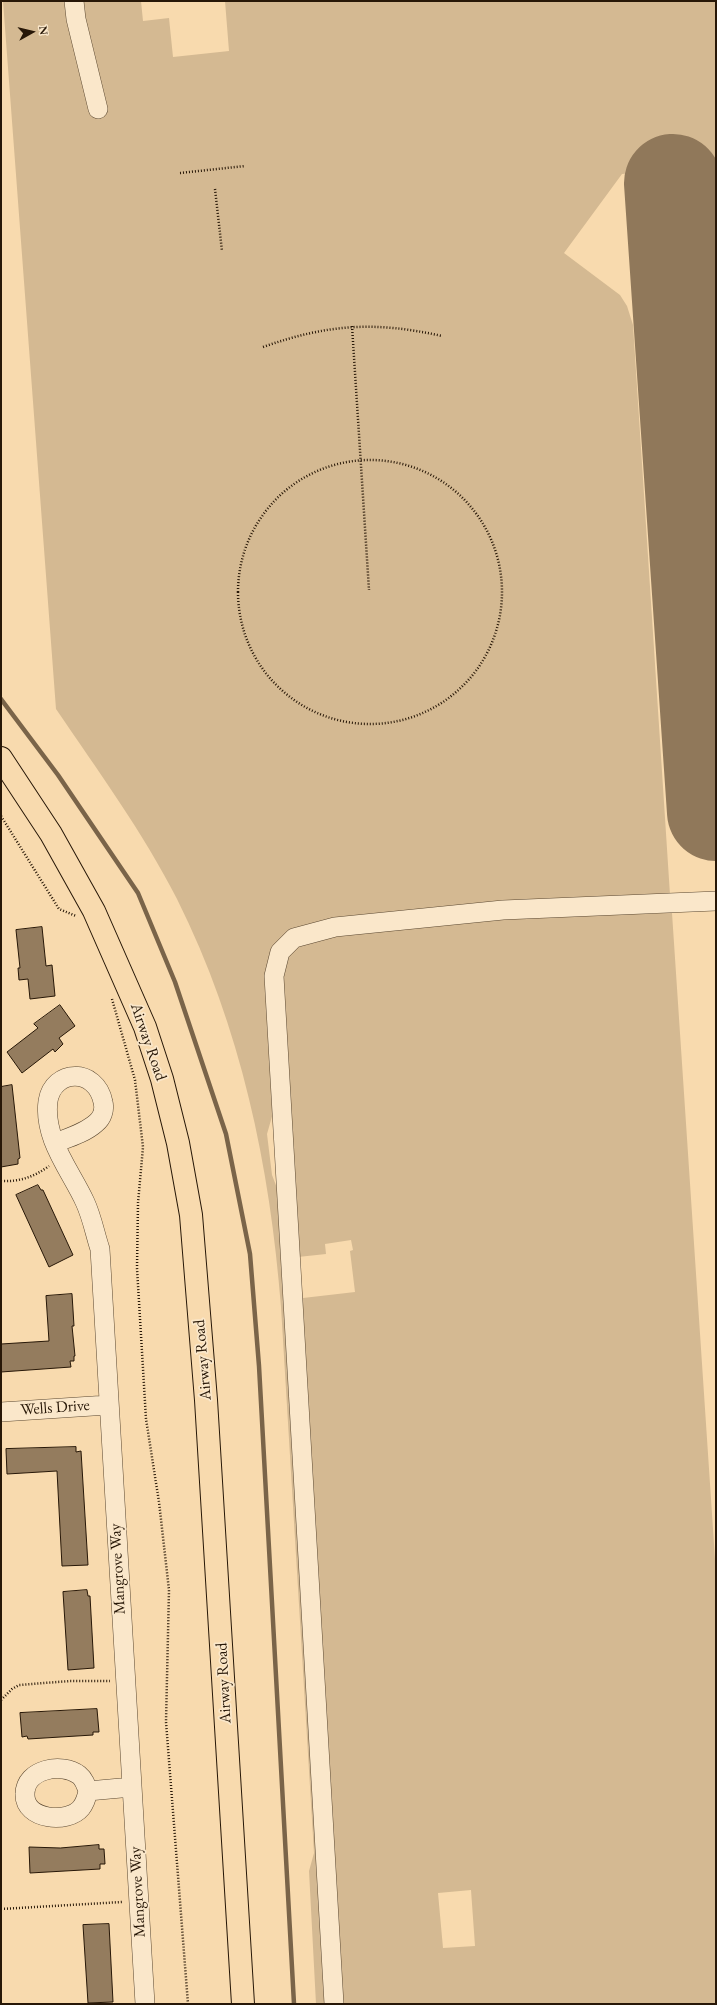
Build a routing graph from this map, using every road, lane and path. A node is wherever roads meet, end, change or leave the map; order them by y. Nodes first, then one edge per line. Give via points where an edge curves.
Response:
1 (74, 1) edge
2 (98, 109) dead end
3 (245, 166) dead end
4 (180, 173) dead end
5 (215, 189) dead end
6 (222, 251) dead end
7 (352, 326) junction
8 (442, 336) dead end
9 (263, 347) dead end
10 (361, 460) junction
11 (369, 590) dead end
12 (1, 758) edge
13 (1, 816) edge
14 (716, 902) edge
15 (79, 923) dead end
16 (110, 992) dead end
17 (58, 1150) joint
18 (1, 1181) edge
19 (108, 1405) junction
20 (1, 1412) edge
21 (125, 1681) junction
22 (1, 1700) edge
23 (132, 1787) junction
24 (88, 1791) dead end
25 (138, 1901) junction
26 (1, 1909) edge
27 (144, 2004) edge
28 (188, 2004) edge
29 (243, 2004) edge
30 (334, 2004) edge

1 - 2 street
3 - 4 path
5 - 6 path
7 - 8 path via 411,329
7 - 9 path via 319,330
7 - 10 path
10 - 10 path via 377,458 422,469 460,494 488,531 502,575 500,617 486,656 460,689 426,713 386,724 344,723 305,708 294,700 272,682 249,648 237,608 240,561 258,518 290,484 331,464
10 - 11 path
12 - 29 main road, Airway Road via 51,834 94,911 145,1027 162,1079 178,1143 191,1215 206,1400
13 - 15 path via 59,909 76,916
14 - 30 street via 503,910 335,927 294,938 280,952 274,984
16 - 28 path via 135,1080 143,1147 138,1203 137,1268 146,1419 169,1590 166,1722
17 - 18 path via 35,1175
17 - 19 street, Mangrove Way via 86,1203 100,1249
19 - 20 street, Wells Drive
19 - 21 street, Mangrove Way
21 - 22 path via 70,1680 30,1683 12,1689
21 - 23 street, Mangrove Way
23 - 24 street
23 - 25 street, Mangrove Way
25 - 26 path
25 - 27 street, Mangrove Way

